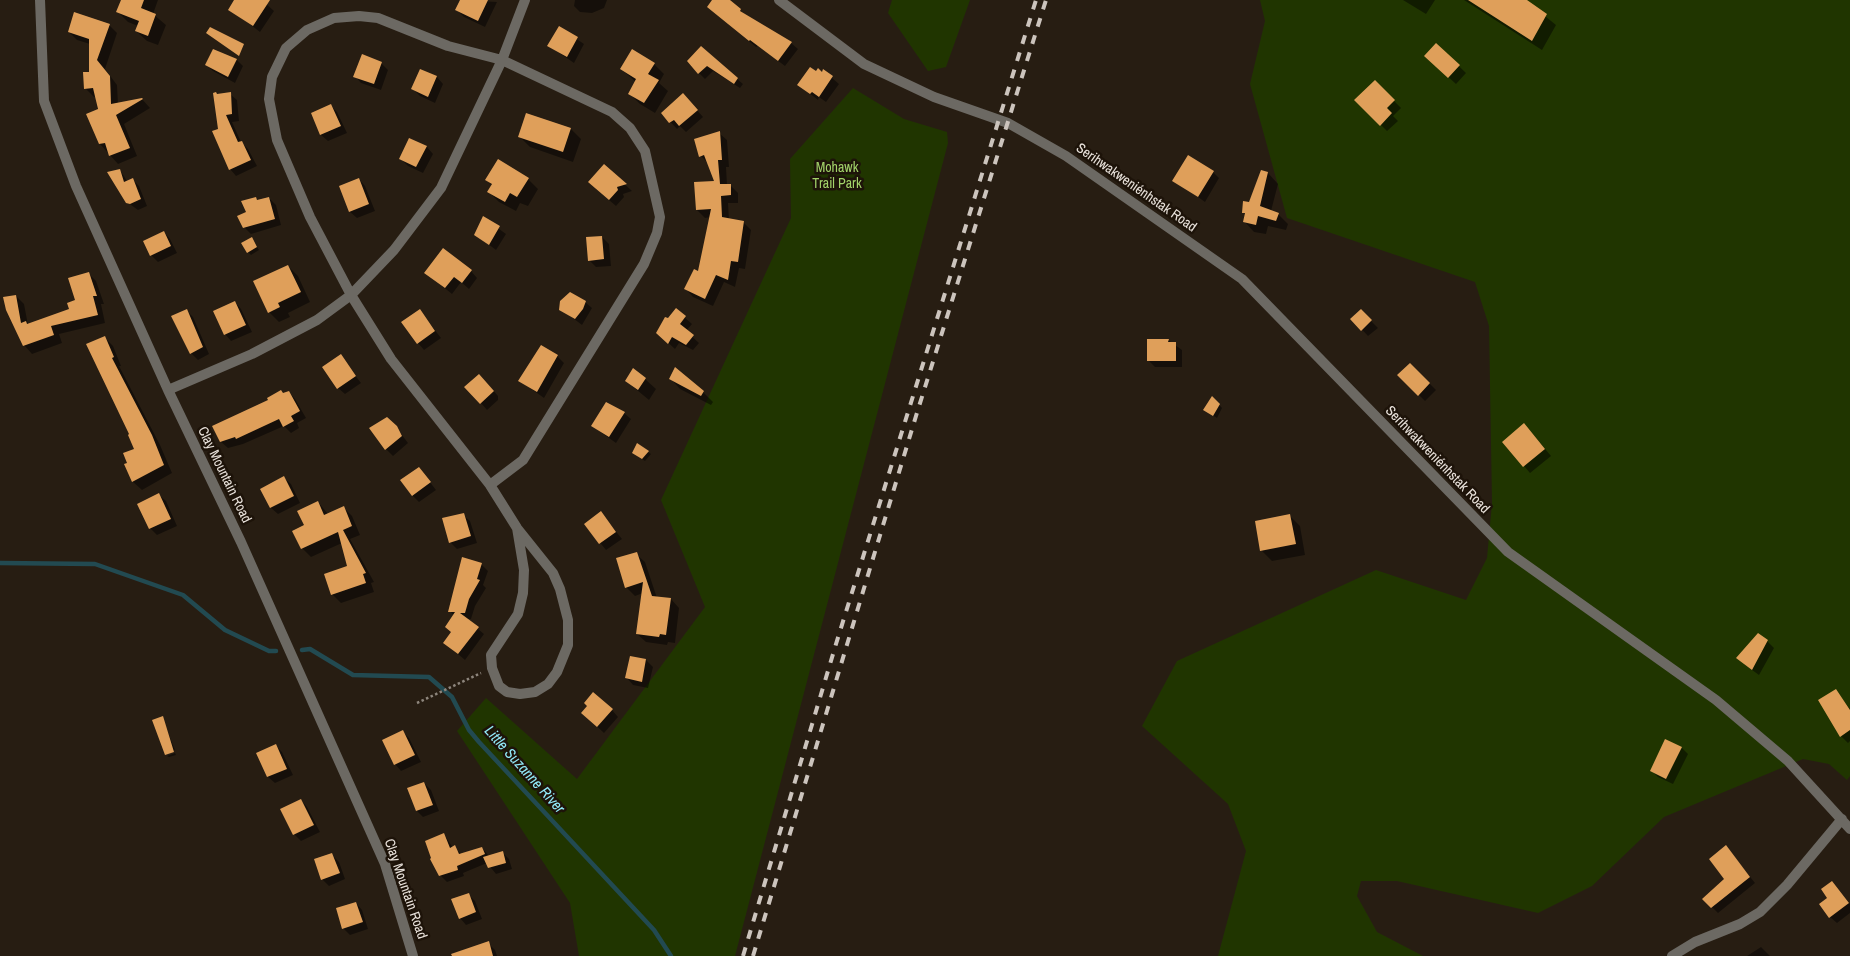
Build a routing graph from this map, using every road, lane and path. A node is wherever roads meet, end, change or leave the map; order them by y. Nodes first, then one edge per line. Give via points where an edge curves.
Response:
1 (40, 0) edge
2 (525, 0) edge
3 (780, 0) edge
4 (502, 60) junction
5 (351, 295) junction
6 (168, 390) junction
7 (490, 485) junction
8 (517, 528) junction
9 (492, 668) junction
10 (417, 703) dead end
11 (1842, 819) junction
12 (1850, 828) edge
13 (413, 956) edge
14 (1672, 956) edge

1 - 6 street, Clay Mountain Road via 44,101 76,186
2 - 4 street
3 - 11 street, Serihwakweniénhstak Road via 864,64 934,98 1000,119 1066,156 1242,279 1508,552 1716,700 1788,761
4 - 5 street via 441,188 394,250
4 - 5 street via 448,46 378,18 359,16 334,18 308,30 286,48 272,78 269,100 277,140 310,217
4 - 7 street via 612,112 630,128 645,151 660,217 657,234 644,264 523,460
5 - 6 street via 317,320 252,354
5 - 7 street via 391,359
6 - 13 street, Clay Mountain Road via 241,542 385,864
7 - 8 street
8 - 9 street via 524,570 523,593 518,614 491,655
8 - 9 street via 557,581 568,620 568,645 557,672 548,684 535,692 507,692 499,686
9 - 10 path
11 - 12 street, Serihwakweniénhstak Road
11 - 14 street via 1760,912

